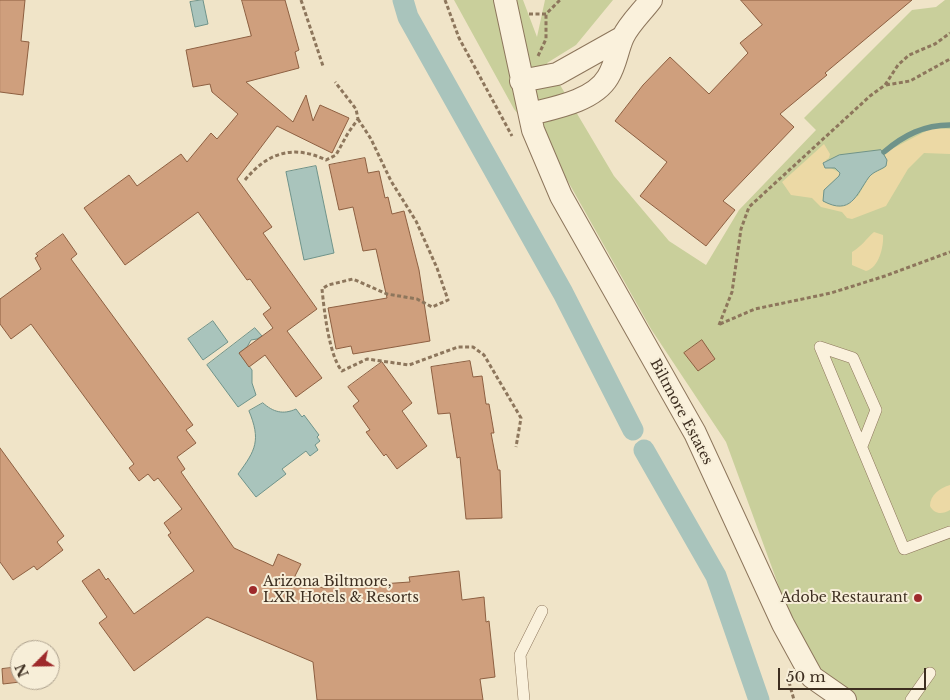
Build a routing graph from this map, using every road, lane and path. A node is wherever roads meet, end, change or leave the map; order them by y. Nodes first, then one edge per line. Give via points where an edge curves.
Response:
1 (301, 0) edge
2 (445, 0) edge
3 (505, 0) edge
4 (560, 0) edge
5 (651, 0) edge
6 (527, 14) dead end
7 (546, 14) junction
8 (451, 16) dead end
9 (950, 33) edge
10 (623, 37) junction
11 (950, 59) edge
12 (535, 64) dead end
13 (323, 66) dead end
14 (521, 81) junction
15 (335, 82) dead end
16 (885, 85) junction
17 (530, 114) junction
18 (358, 119) junction
19 (245, 180) dead end
20 (950, 252) edge
21 (862, 446) junction
22 (516, 447) dead end
23 (950, 532) edge
24 (542, 611) dead end
25 (930, 673) dead end
26 (812, 677) junction
27 (524, 700) edge
28 (813, 700) edge
29 (845, 700) edge
30 (911, 700) edge

1 - 13 path
2 - 8 path
3 - 14 street, Biltmore Estates
4 - 7 path
5 - 10 street
6 - 7 path
7 - 12 path via 546,40
9 - 16 path via 935,44 909,55
10 - 14 street via 557,74
10 - 17 street via 607,80 586,97 568,105
11 - 16 path via 910,81
14 - 17 street, Biltmore Estates
15 - 18 path via 356,108
16 - 20 path via 749,207 741,229 733,287 719,325 755,310 831,292
17 - 26 street, Biltmore Estates via 561,196 695,433 783,624
18 - 19 path via 336,155 326,160 311,153 270,157
18 - 22 path via 416,222 448,300 432,307 417,299 387,294 353,279 328,285 322,289 324,318 336,364 342,371 367,359 409,365 458,347 473,347 484,354 521,418
21 - 21 lane via 839,392 820,347 853,358 876,410
21 - 23 lane via 904,550
24 - 27 lane via 520,655
25 - 30 lane
26 - 28 street
26 - 29 street, Biltmore Estates

